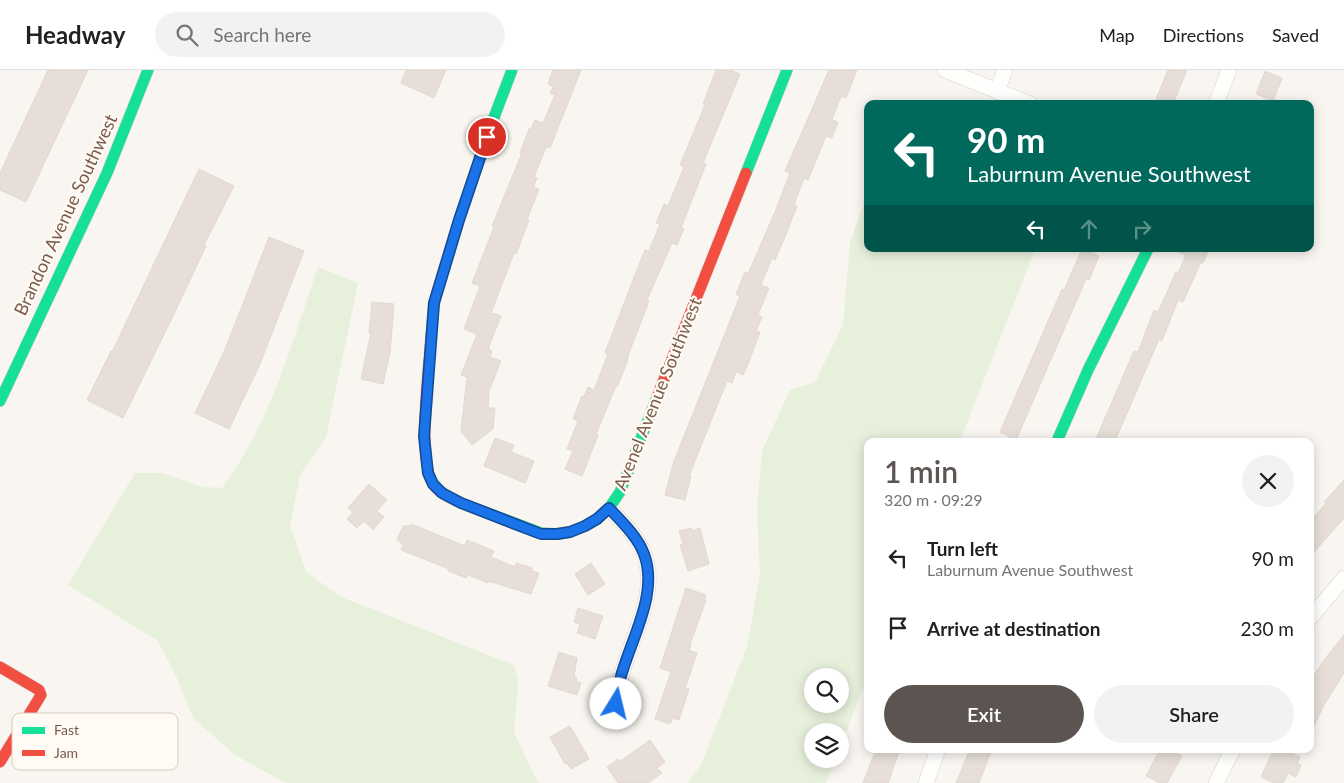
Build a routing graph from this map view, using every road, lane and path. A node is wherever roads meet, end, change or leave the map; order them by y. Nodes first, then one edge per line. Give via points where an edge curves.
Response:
1 (148, 70) edge
2 (512, 70) edge
3 (786, 70) edge
4 (945, 70) edge
5 (1005, 70) edge
6 (1229, 70) edge
7 (997, 91) junction
8 (1020, 100) edge
9 (1218, 100) edge
10 (1147, 252) edge
11 (0, 400) edge
12 (1058, 438) edge
13 (609, 508) junction
14 (1344, 578) edge
15 (1314, 613) edge
16 (0, 667) edge
17 (30, 713) edge
18 (616, 715) dead end
19 (12, 742) edge
20 (937, 753) edge
21 (1231, 753) edge
22 (0, 762) edge
23 (926, 783) edge
24 (1216, 783) edge

1 - 11 street, Brandon Avenue Southwest via 107,174
2 - 13 street via 483,147 434,303 424,436 426,468 433,484 442,493 541,534 570,532 591,523
3 - 13 street, Avenel Avenue Southwest via 620,492
4 - 7 street
5 - 7 street
6 - 9 street
7 - 8 street
10 - 12 street
13 - 18 street, Avenel Avenue Southwest via 637,542 648,572 643,609 617,694
14 - 15 street
16 - 17 street via 39,690 41,695
19 - 22 street
20 - 23 street
21 - 24 street

